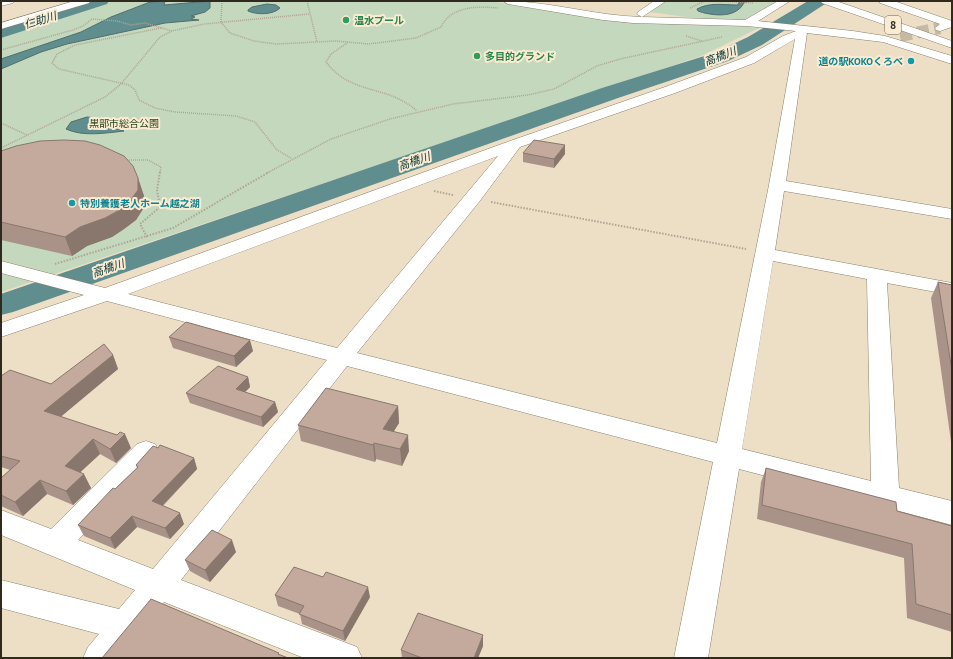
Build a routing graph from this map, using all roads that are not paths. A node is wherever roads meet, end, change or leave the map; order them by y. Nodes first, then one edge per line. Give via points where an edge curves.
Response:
1 (9, 1) edge
2 (85, 1) edge
3 (560, 1) edge
4 (656, 1) edge
5 (785, 1) edge
6 (884, 1) edge
7 (830, 2) edge
8 (1, 3) edge
9 (504, 5) edge
10 (642, 14) junction
11 (688, 21) junction
12 (751, 23) junction
13 (1, 26) edge
14 (947, 26) edge
15 (802, 31) junction
16 (900, 36) tunnel mouth
17 (884, 39) junction
18 (952, 45) edge
19 (952, 60) edge
20 (515, 144) junction
21 (777, 185) junction
22 (952, 214) edge
23 (765, 254) junction
24 (1, 267) edge
25 (877, 275) junction
26 (952, 289) edge
27 (106, 295) junction
28 (1, 330) edge
29 (342, 356) junction
30 (146, 451) edge
31 (728, 455) junction
32 (885, 496) junction
33 (952, 513) edge
34 (1, 522) edge
35 (55, 544) junction
36 (157, 585) junction
37 (1, 594) edge
38 (126, 626) junction
39 (100, 658) edge
40 (345, 658) edge
41 (692, 658) edge

1 - 8 main road
2 - 13 main road
3 - 10 main road
4 - 10 main road
5 - 12 main road
6 - 14 main road
7 - 18 main road, 8
9 - 11 main road via 632,20
10 - 11 main road
11 - 12 main road
12 - 15 main road
15 - 17 main road
15 - 20 main road via 750,60
15 - 21 main road
16 - 17 main road
17 - 19 main road
20 - 27 main road
20 - 29 main road
21 - 22 main road
21 - 23 main road
23 - 25 main road
23 - 31 main road
24 - 27 main road
25 - 26 main road
25 - 32 main road
27 - 28 main road
27 - 29 main road
29 - 31 main road
29 - 36 main road
30 - 35 main road
31 - 32 main road
31 - 41 main road
32 - 33 main road
34 - 35 main road
35 - 36 main road
36 - 38 main road
36 - 40 main road
37 - 38 main road
38 - 39 main road

